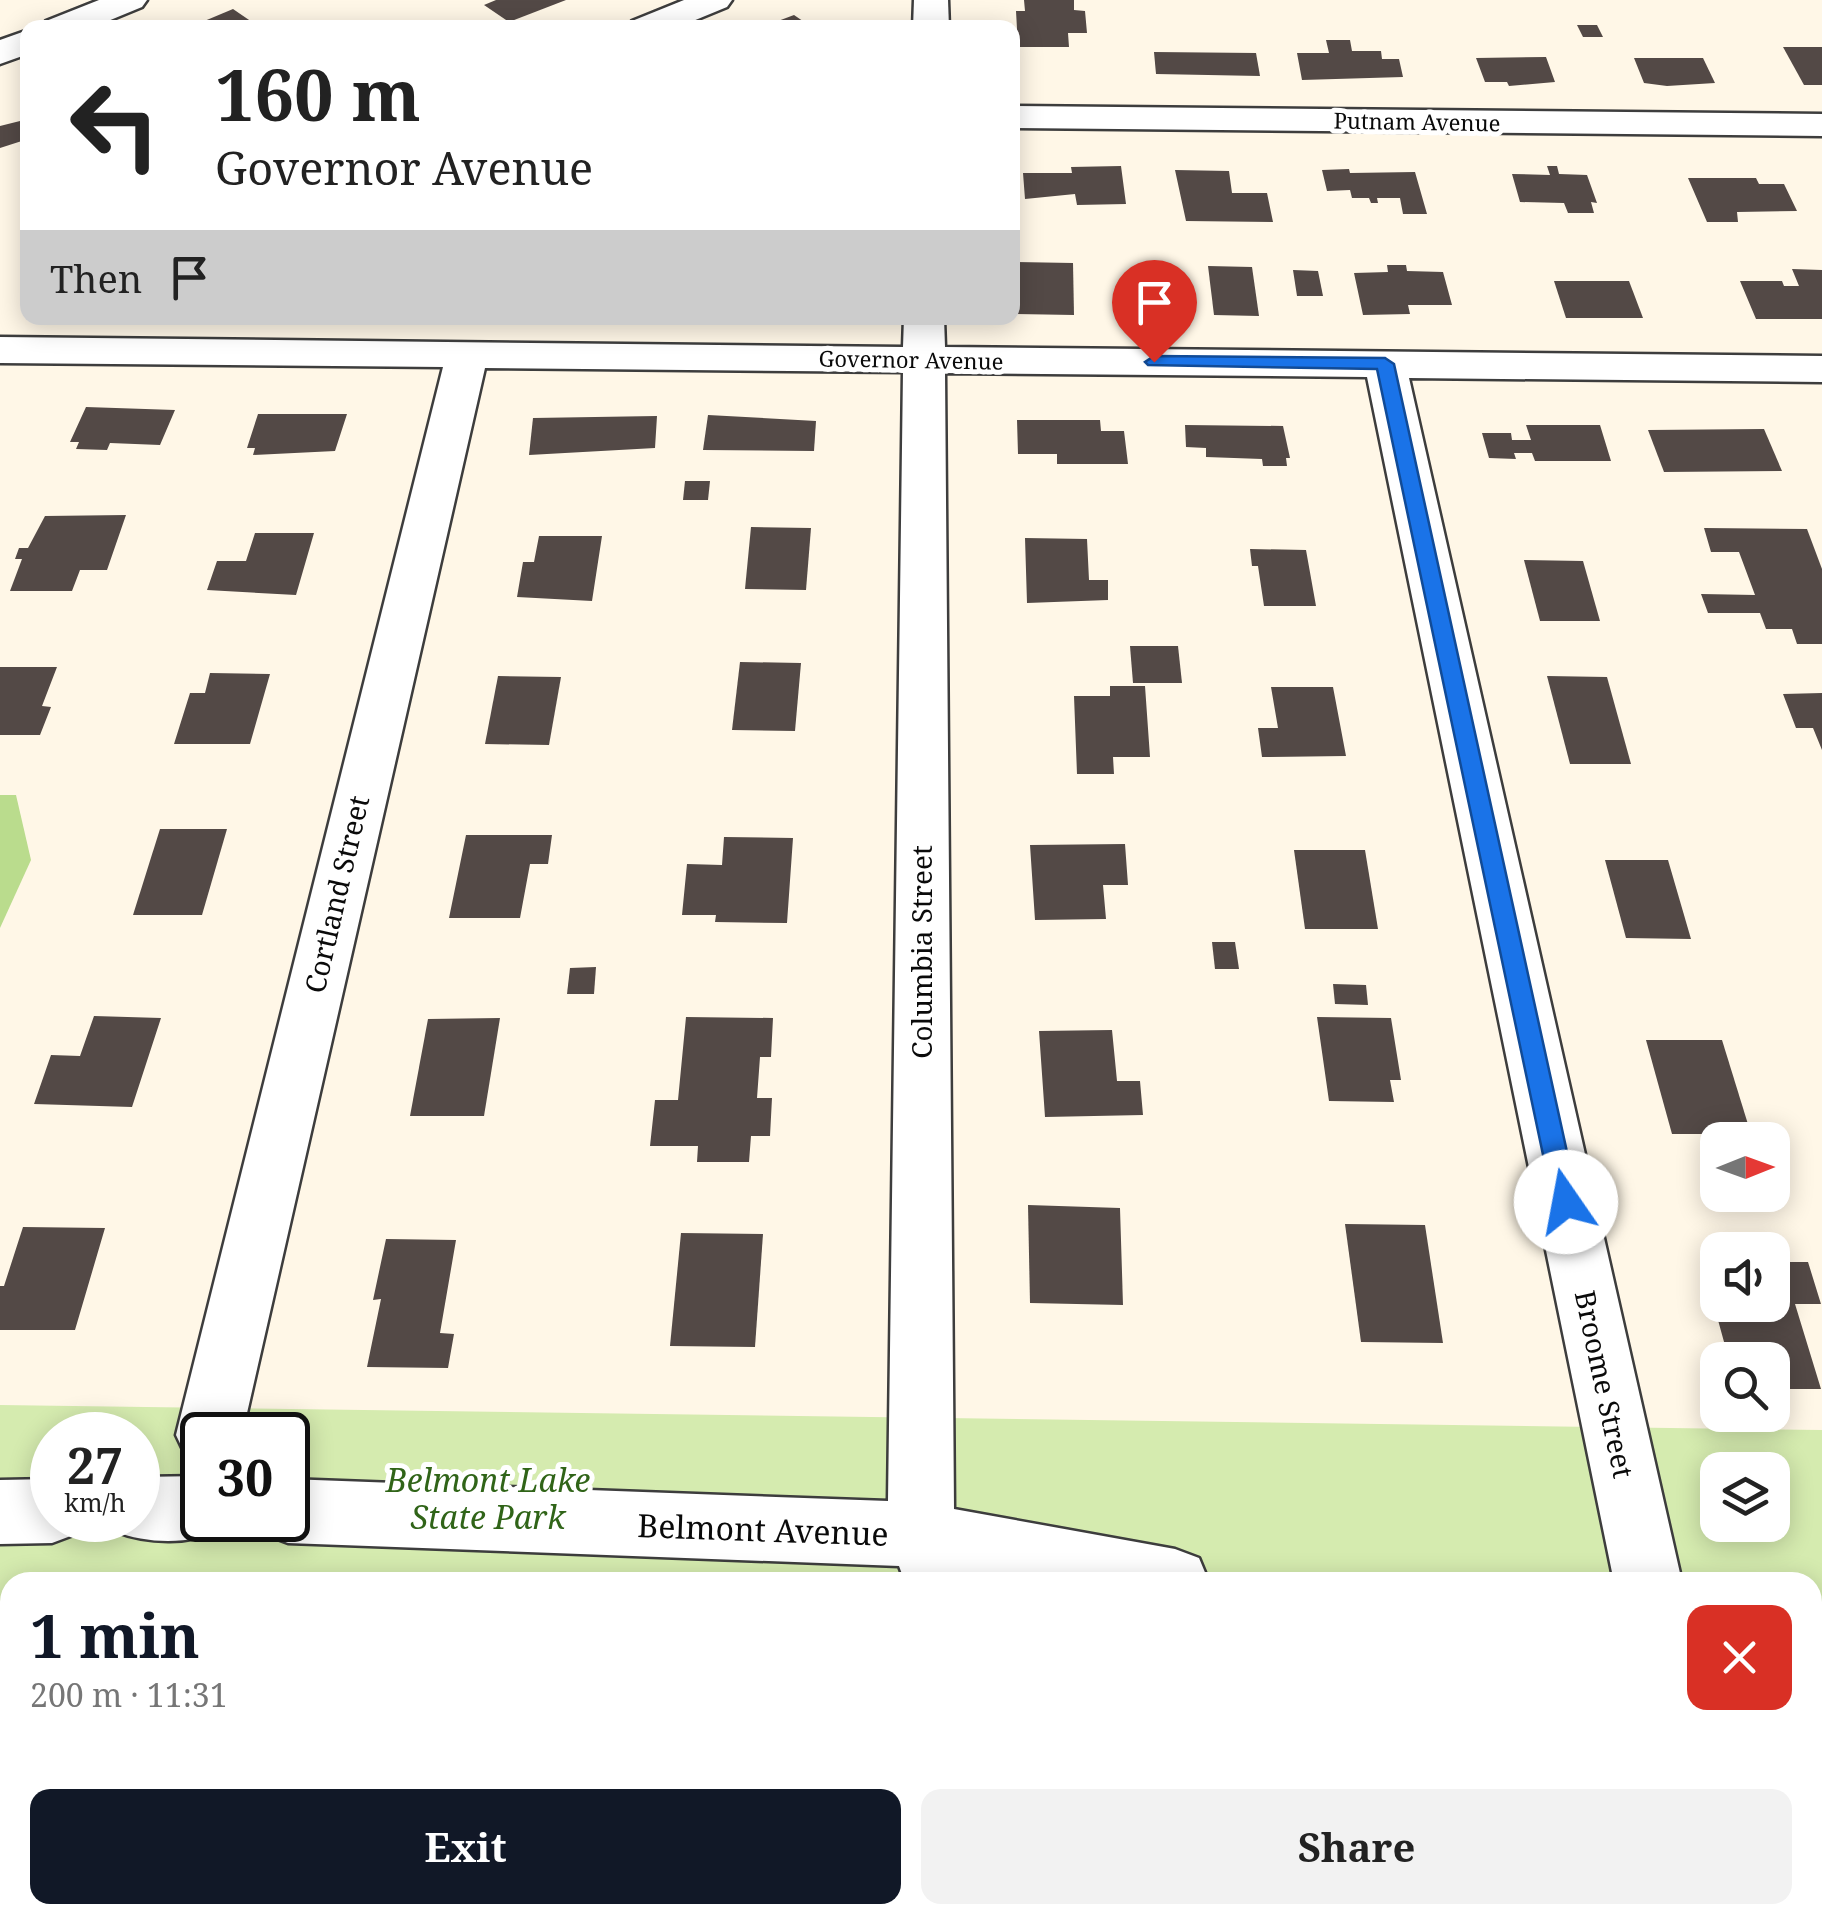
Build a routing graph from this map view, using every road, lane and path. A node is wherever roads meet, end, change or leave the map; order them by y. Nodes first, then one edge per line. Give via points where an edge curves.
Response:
1 (130, 0) edge
2 (715, 0) edge
3 (66, 16) edge
4 (664, 20) edge
5 (1020, 117) edge
6 (1822, 124) edge
7 (20, 324) edge
8 (923, 338) edge
9 (467, 354) junction
10 (3, 357) edge
11 (1385, 364) junction
12 (1822, 369) edge
13 (214, 1412) edge
14 (30, 1511) edge
15 (0, 1512) edge
16 (310, 1513) edge
17 (930, 1559) edge
18 (1068, 1572) edge
19 (1646, 1572) edge

1 - 3 street
2 - 4 street
5 - 6 street, Putnam Avenue
7 - 10 street
8 - 9 street, Governor Avenue
8 - 11 street, Governor Avenue
8 - 17 street, Columbia Street
9 - 10 street, Governor Avenue
9 - 13 street, Cortland Street
11 - 12 street, Governor Avenue
11 - 19 street, Broome Street
14 - 15 street
16 - 17 street, Belmont Avenue
17 - 18 street, Belmont Avenue

